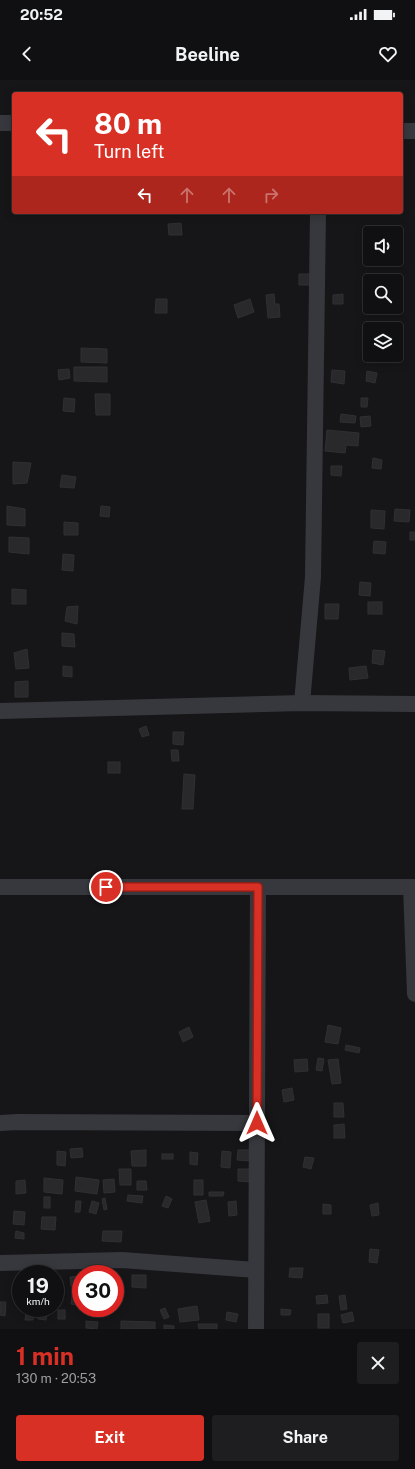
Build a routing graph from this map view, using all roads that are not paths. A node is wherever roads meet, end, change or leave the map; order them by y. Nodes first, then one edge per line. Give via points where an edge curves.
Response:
1 (0, 123) edge
2 (12, 123) edge
3 (403, 131) edge
4 (415, 131) edge
5 (318, 214) edge
6 (302, 703) junction
7 (415, 704) edge
8 (0, 711) edge
9 (0, 887) edge
10 (258, 887) junction
11 (413, 887) edge
12 (415, 994) edge
13 (0, 1122) edge
14 (257, 1123) junction
15 (0, 1263) edge
16 (256, 1270) junction
17 (256, 1329) edge

1 - 2 street
3 - 4 street
5 - 6 street via 313,577
6 - 7 street
6 - 8 street
9 - 10 street
10 - 11 street
10 - 14 street
11 - 12 street
13 - 14 street
14 - 16 street
15 - 16 street via 122,1260
16 - 17 street

